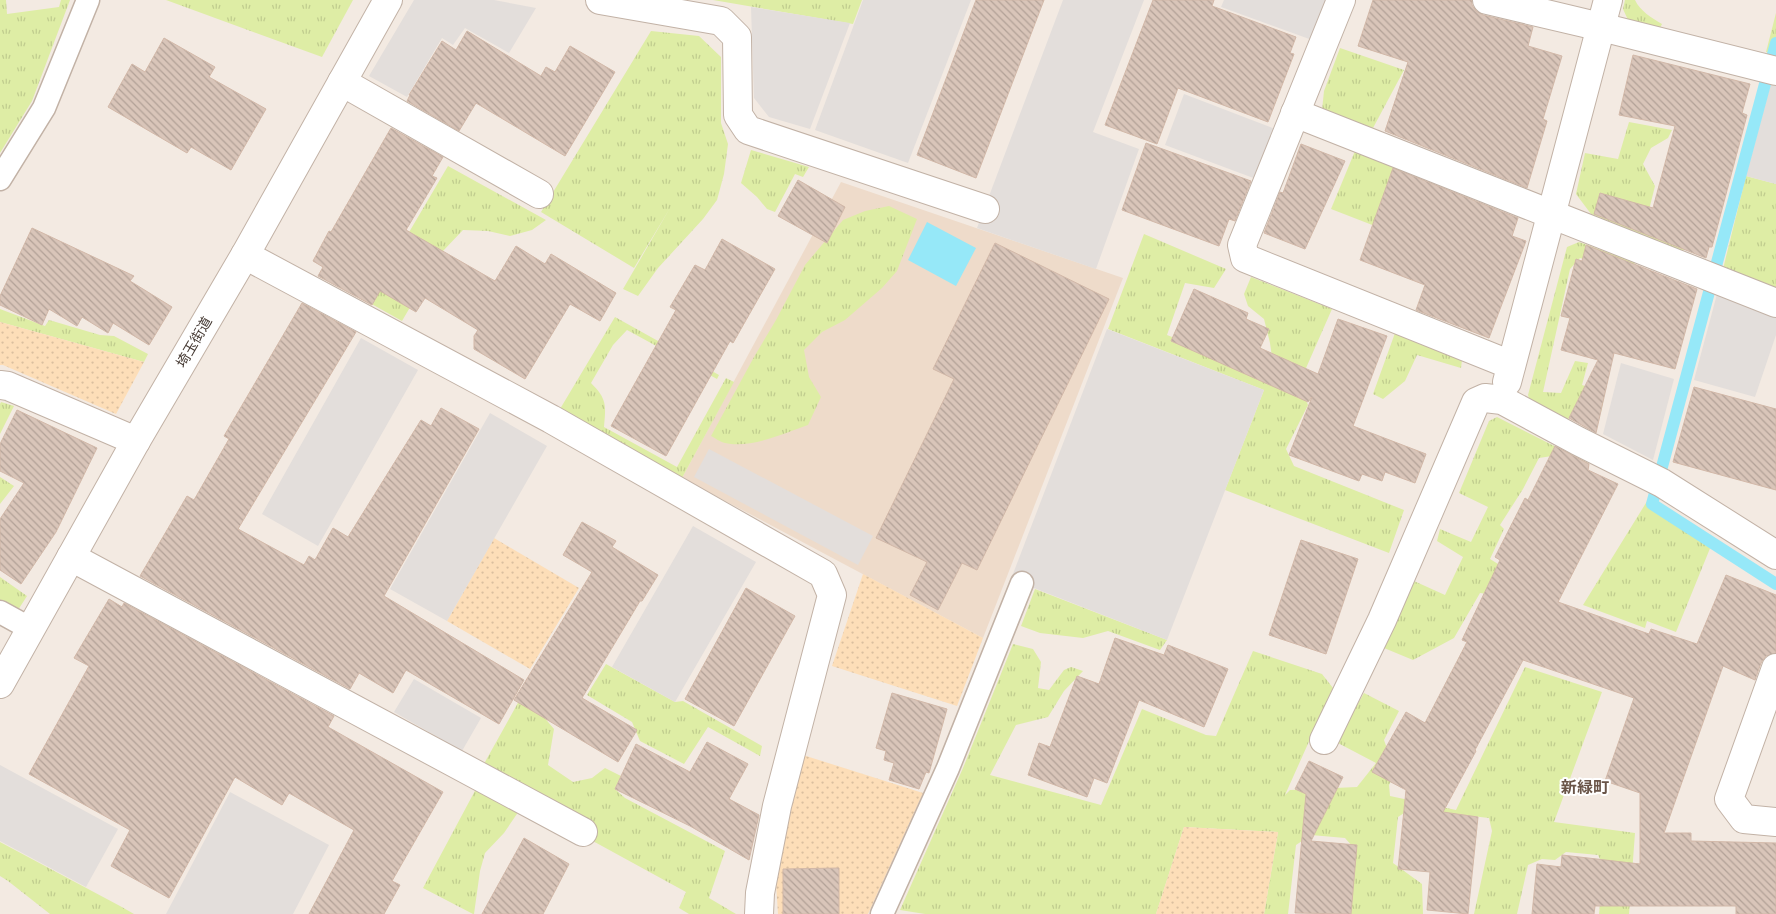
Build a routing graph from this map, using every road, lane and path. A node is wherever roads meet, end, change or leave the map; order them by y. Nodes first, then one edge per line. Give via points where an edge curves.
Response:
1 (88, 0) edge
2 (388, 0) edge
3 (600, 0) edge
4 (1341, 0) edge
5 (1487, 0) edge
6 (1608, 0) edge
7 (1601, 27) junction
8 (1776, 71) edge
9 (342, 82) junction
10 (1296, 114) junction
11 (0, 179) edge
12 (539, 194) dead end
13 (985, 209) dead end
14 (1552, 215) junction
15 (245, 255) junction
16 (1776, 303) edge
17 (1512, 365) junction
18 (0, 385) edge
19 (1502, 400) junction
20 (136, 441) junction
21 (1776, 555) edge
22 (71, 557) junction
23 (1022, 584) dead end
24 (0, 612) edge
25 (31, 629) junction
26 (1776, 668) edge
27 (0, 684) edge
28 (1324, 740) dead end
29 (1776, 822) edge
30 (583, 832) dead end
31 (759, 914) edge
32 (882, 914) edge

1 - 11 lane via 44,108
2 - 9 street, 埼玉街道
3 - 13 street via 721,21 737,38 738,115 748,130
4 - 10 street
5 - 7 street
6 - 7 street
7 - 8 street
7 - 14 street
9 - 12 street
9 - 15 street, 埼玉街道
10 - 14 street
10 - 17 street via 1242,245 1245,258
14 - 16 street
14 - 17 street
15 - 20 street, 埼玉街道
15 - 31 street via 551,419 823,574 832,595 777,806
17 - 19 street
18 - 20 street
19 - 21 street via 1662,483
19 - 28 street via 1485,398 1476,402 1382,620
20 - 22 street, 埼玉街道
22 - 25 street, 埼玉街道
22 - 30 street
23 - 32 lane via 948,768
24 - 25 lane
25 - 27 street, 埼玉街道
26 - 29 street via 1728,799 1744,819

